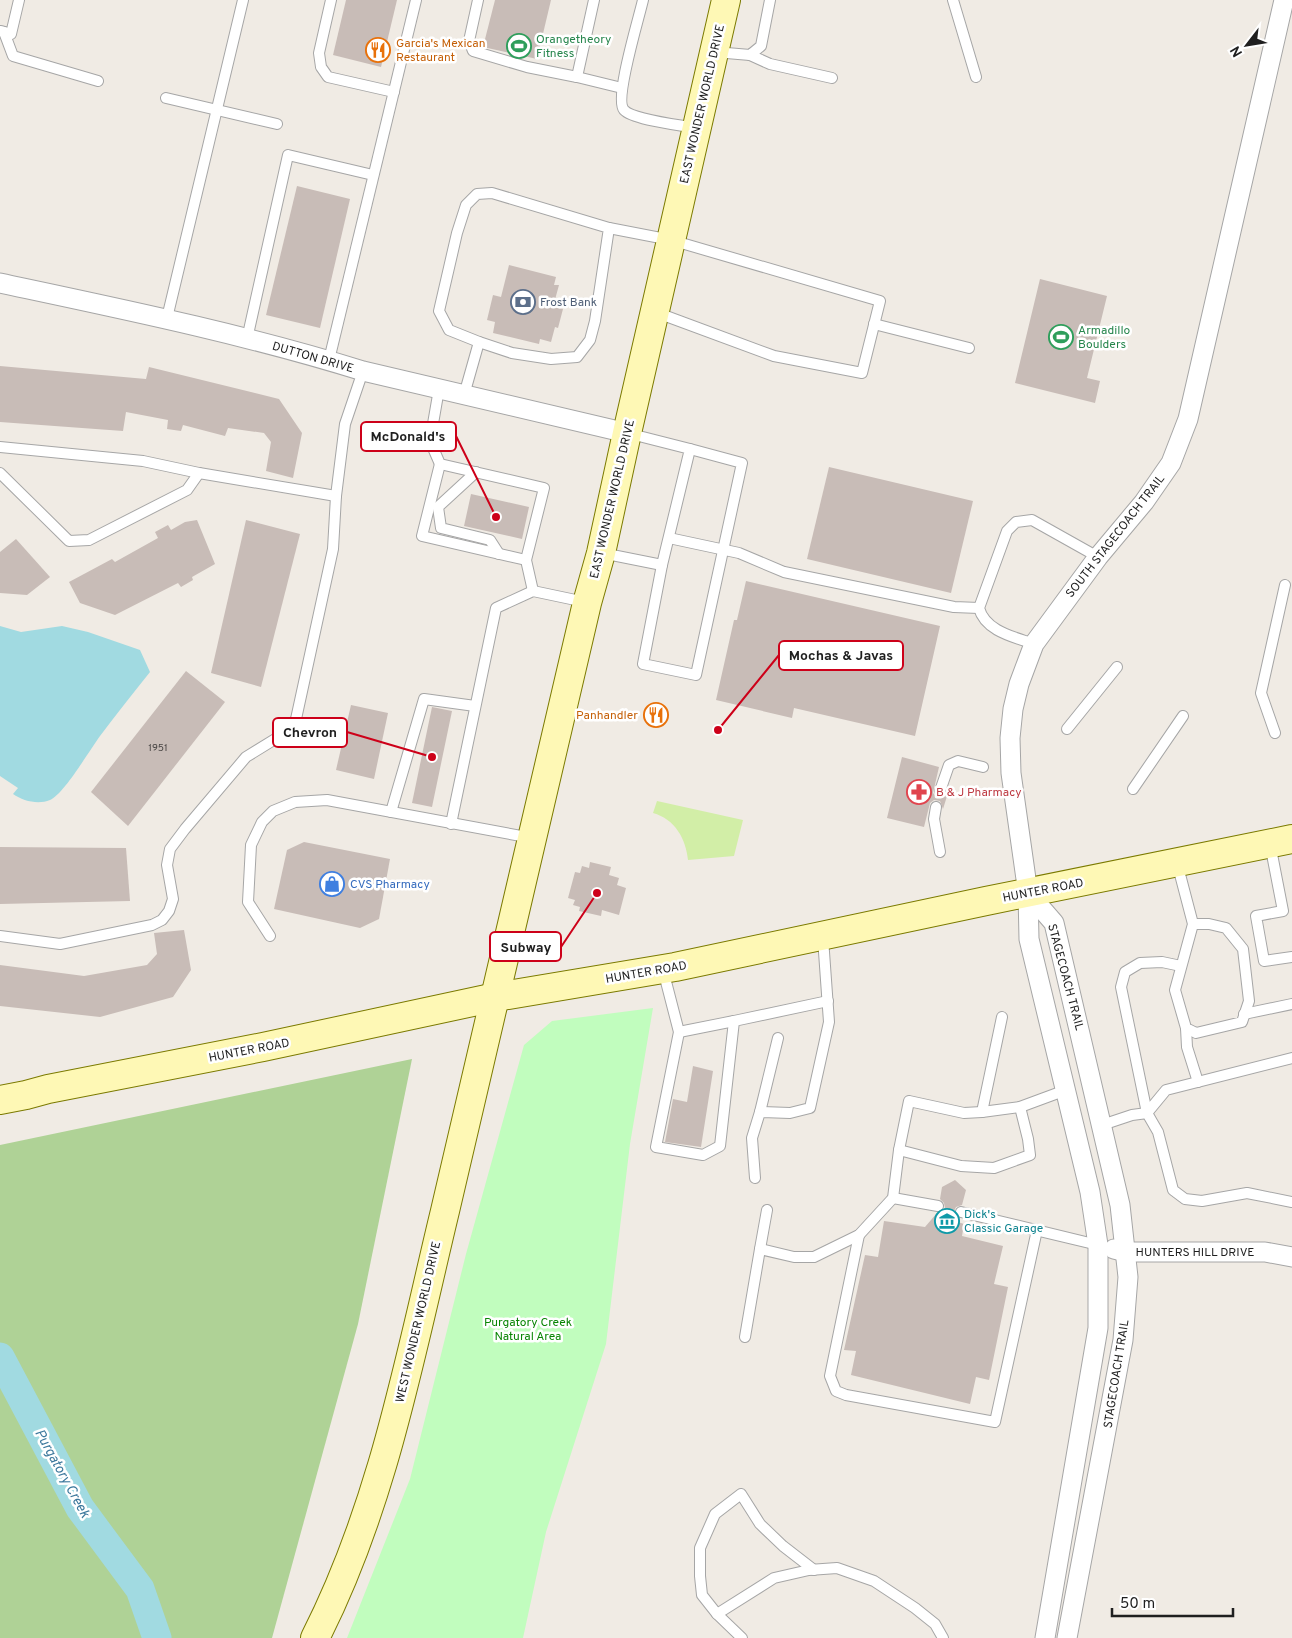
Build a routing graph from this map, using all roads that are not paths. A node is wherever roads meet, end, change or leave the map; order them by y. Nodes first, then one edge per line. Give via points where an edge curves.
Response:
1 (19, 0) edge
2 (243, 0) edge
3 (331, 0) edge
4 (416, 0) edge
5 (478, 0) edge
6 (594, 0) edge
7 (643, 0) edge
8 (726, 0) edge
9 (770, 0) edge
10 (953, 0) edge
11 (1284, 0) edge
12 (2, 32) edge
13 (714, 52) junction
14 (750, 55) junction
15 (577, 77) junction
16 (976, 77) dead end
17 (832, 78) dead end
18 (98, 81) dead end
19 (622, 88) junction
20 (394, 92) junction
21 (166, 98) dead end
22 (216, 109) junction
23 (277, 124) dead end
24 (697, 128) junction
25 (373, 176) junction
26 (609, 228) junction
27 (671, 240) junction
28 (0, 283) edge
29 (654, 312) junction
30 (167, 318) junction
31 (874, 324) junction
32 (247, 339) junction
33 (479, 342) junction
34 (969, 348) dead end
35 (329, 360) junction
36 (363, 371) junction
37 (439, 389) junction
38 (464, 395) junction
39 (627, 433) junction
40 (0, 447) edge
41 (690, 449) junction
42 (440, 464) junction
43 (476, 472) junction
44 (0, 473) edge
45 (199, 473) junction
46 (336, 496) junction
47 (669, 538) junction
48 (723, 549) junction
49 (601, 553) junction
50 (499, 554) junction
51 (1098, 557) junction
52 (526, 560) junction
53 (662, 565) junction
54 (1285, 585) dead end
55 (533, 591) junction
56 (587, 603) junction
57 (979, 608) junction
58 (1034, 644) junction
59 (1117, 667) dead end
60 (476, 706) junction
61 (1183, 716) dead end
62 (1067, 730) dead end
63 (1275, 733) dead end
64 (983, 767) dead end
65 (1133, 789) dead end
66 (940, 790) dead end
67 (936, 807) dead end
68 (391, 812) junction
69 (451, 824) junction
70 (533, 838) junction
71 (1281, 841) edge
72 (940, 852) dead end
73 (1177, 863) junction
74 (1028, 893) junction
75 (1193, 924) junction
76 (0, 936) edge
77 (270, 936) dead end
78 (823, 936) junction
79 (1292, 956) edge
80 (1181, 966) junction
81 (663, 969) junction
82 (496, 997) junction
83 (828, 1001) junction
84 (1292, 1004) edge
85 (1244, 1014) junction
86 (1002, 1018) dead end
87 (734, 1021) junction
88 (1186, 1028) junction
89 (679, 1032) junction
90 (778, 1038) dead end
91 (1292, 1058) edge
92 (1198, 1082) junction
93 (1066, 1090) junction
94 (0, 1100) edge
95 (1020, 1107) junction
96 (760, 1112) junction
97 (982, 1112) junction
98 (1147, 1113) junction
99 (1102, 1125) junction
100 (899, 1150) junction
101 (755, 1178) dead end
102 (893, 1198) junction
103 (1292, 1202) edge
104 (938, 1206) dead end
105 (767, 1210) dead end
106 (961, 1212) dead end
107 (1037, 1230) junction
108 (859, 1235) junction
109 (1098, 1245) junction
110 (760, 1249) junction
111 (1126, 1252) junction
112 (1292, 1257) edge
113 (745, 1337) dead end
114 (814, 1570) junction
115 (717, 1614) junction
116 (315, 1638) edge
117 (742, 1638) edge
118 (943, 1638) edge
119 (1045, 1638) edge
120 (1066, 1638) edge

1 - 12 lane via 10,34
2 - 22 lane
3 - 20 lane via 319,53 321,67 328,77
4 - 20 lane
5 - 15 lane via 469,41 473,51 526,67
6 - 15 lane
7 - 19 lane
8 - 13 main road, EAST WONDER WORLD DRIVE
9 - 14 lane via 761,46
10 - 16 lane
11 - 51 street, SOUTH STAGECOACH TRAIL via 1186,427 1171,463 1144,502
12 - 18 lane via 13,56
13 - 14 lane
13 - 24 main road, EAST WONDER WORLD DRIVE
14 - 17 lane via 770,64
15 - 19 lane
19 - 24 lane via 624,110 637,117
20 - 25 lane
21 - 22 lane
22 - 23 lane
22 - 30 lane
24 - 27 main road, EAST WONDER WORLD DRIVE
25 - 32 lane via 288,154
25 - 35 lane
26 - 27 lane
26 - 33 lane via 595,321 590,340 577,357 551,360 512,353
26 - 33 lane via 492,193 477,194 466,205 439,311 449,330
27 - 29 main road, EAST WONDER WORLD DRIVE
27 - 31 lane via 880,301
28 - 30 street, DUTTON DRIVE
29 - 31 lane via 774,356 862,373
29 - 39 main road, EAST WONDER WORLD DRIVE
30 - 32 street, DUTTON DRIVE
31 - 34 lane
32 - 35 street, DUTTON DRIVE
33 - 38 lane
35 - 36 street, DUTTON DRIVE
36 - 37 street, DUTTON DRIVE
36 - 46 lane via 345,424
37 - 38 street, DUTTON DRIVE
37 - 42 lane via 430,441
38 - 39 street, DUTTON DRIVE
39 - 41 lane
39 - 49 main road, EAST WONDER WORLD DRIVE
40 - 45 lane via 143,461
41 - 47 lane
41 - 48 lane via 742,463
42 - 43 lane
42 - 50 lane via 422,536
43 - 50 lane via 438,507 441,528 490,540
43 - 52 lane via 544,488
44 - 45 lane via 69,541 89,540 187,490
45 - 46 lane
46 - 76 lane via 333,549 296,719 285,732 246,757 170,850 167,866 172,899 169,911 152,925 60,944
47 - 48 lane
47 - 53 lane
48 - 53 lane via 696,675 643,664
48 - 57 lane via 784,572 954,607
49 - 53 lane
49 - 56 main road, EAST WONDER WORLD DRIVE
50 - 52 lane
51 - 57 lane via 1032,520 1016,522 1008,531
51 - 58 street, SOUTH STAGECOACH TRAIL
52 - 55 lane
54 - 63 lane via 1261,694
55 - 56 lane
55 - 60 lane via 496,608
56 - 70 main road, EAST WONDER WORLD DRIVE
57 - 58 lane via 981,617 997,631
58 - 74 street, SOUTH STAGECOACH TRAIL via 1019,684 1010,738 1011,773
59 - 62 lane
60 - 68 lane via 424,699
60 - 69 lane
61 - 65 lane
64 - 66 lane via 958,761 949,766
67 - 72 lane via 934,819
68 - 69 lane
68 - 77 lane via 327,800 295,802 273,811 262,822 251,845 248,902
69 - 70 lane
70 - 82 main road, EAST WONDER WORLD DRIVE
71 - 73 main road, HUNTER ROAD
71 - 79 lane via 1283,911 1256,916 1264,961
73 - 74 main road, HUNTER ROAD
73 - 75 lane
74 - 78 main road, HUNTER ROAD
74 - 93 street, STAGECOACH TRAIL via 1029,939
74 - 99 street, STAGECOACH TRAIL via 1054,923
75 - 80 lane
75 - 85 lane via 1226,928 1243,949 1249,1001
78 - 81 main road, HUNTER ROAD
78 - 83 lane
80 - 88 lane via 1175,990
80 - 98 lane via 1162,962 1140,963 1125,972 1122,987
81 - 82 main road, HUNTER ROAD
81 - 89 lane
82 - 94 main road, HUNTER ROAD
82 - 116 main road, WEST WONDER WORLD DRIVE via 388,1450 361,1530
83 - 87 lane
83 - 96 lane via 829,1022 810,1108 790,1113
84 - 85 lane
85 - 88 lane via 1242,1022 1196,1033
86 - 97 lane
87 - 89 lane
87 - 89 lane via 720,1146 703,1155 656,1147
88 - 92 lane via 1187,1047
90 - 96 lane
91 - 92 lane
92 - 98 lane via 1166,1090
93 - 95 lane
93 - 109 street, STAGECOACH TRAIL via 1090,1192
95 - 97 lane
95 - 100 lane via 1030,1155 994,1168 961,1166
96 - 101 lane via 752,1138
97 - 100 lane via 964,1113 909,1101
98 - 99 lane
98 - 103 lane via 1158,1132 1173,1190 1185,1199 1202,1201 1247,1193
99 - 111 street, STAGECOACH TRAIL via 1120,1205
100 - 102 lane
102 - 104 lane
102 - 108 lane
105 - 110 lane
106 - 107 lane
107 - 108 lane via 995,1422 846,1395 836,1390 830,1376
107 - 109 lane
108 - 110 lane via 814,1257 794,1257
109 - 111 street, HUNTERS HILL DRIVE
109 - 119 street, STAGECOACH TRAIL via 1098,1328
110 - 113 lane
111 - 112 street, HUNTERS HILL DRIVE via 1265,1252
111 - 120 street, STAGECOACH TRAIL via 1128,1277 1123,1340
114 - 115 lane via 774,1578
114 - 115 lane via 760,1524 741,1494 715,1514 700,1548 702,1595
114 - 118 lane via 837,1568 874,1581 935,1624
115 - 117 lane

